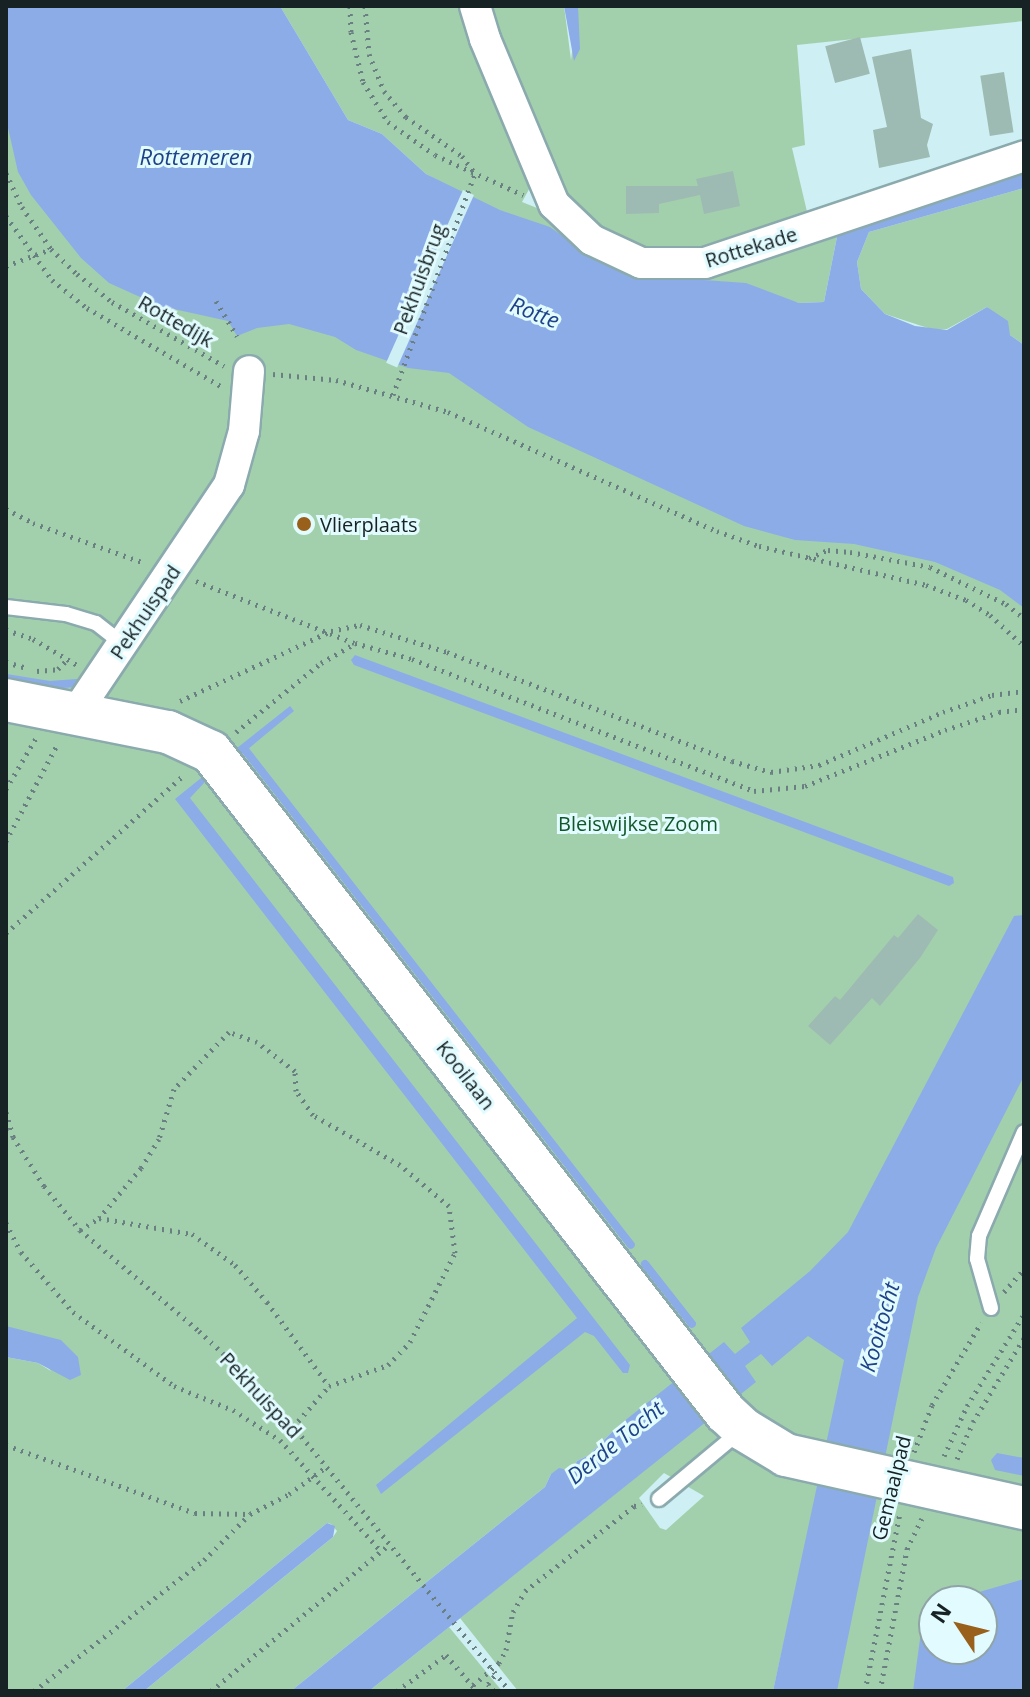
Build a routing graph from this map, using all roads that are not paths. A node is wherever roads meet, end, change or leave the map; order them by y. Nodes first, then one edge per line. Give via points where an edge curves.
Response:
1 (475, 6) edge
2 (1024, 156) edge
3 (248, 385) road end
4 (6, 607) edge
5 (124, 645) junction
6 (6, 700) edge
7 (75, 714) junction
8 (1024, 1132) edge
9 (991, 1308) road end
10 (734, 1421) junction
11 (659, 1499) road end
12 (1024, 1508) edge

1 - 2 street, Rottekade via 554,204 592,240 641,263 705,263
3 - 5 street, Pekhuispad via 244,431 229,485
4 - 5 lane via 96,623
5 - 7 street, Pekhuispad
6 - 7 street, Kooilaan
7 - 10 street, Kooilaan via 168,732 211,752
8 - 9 lane via 979,1236 977,1259
10 - 11 lane
10 - 12 street, Kooilaan via 786,1455

